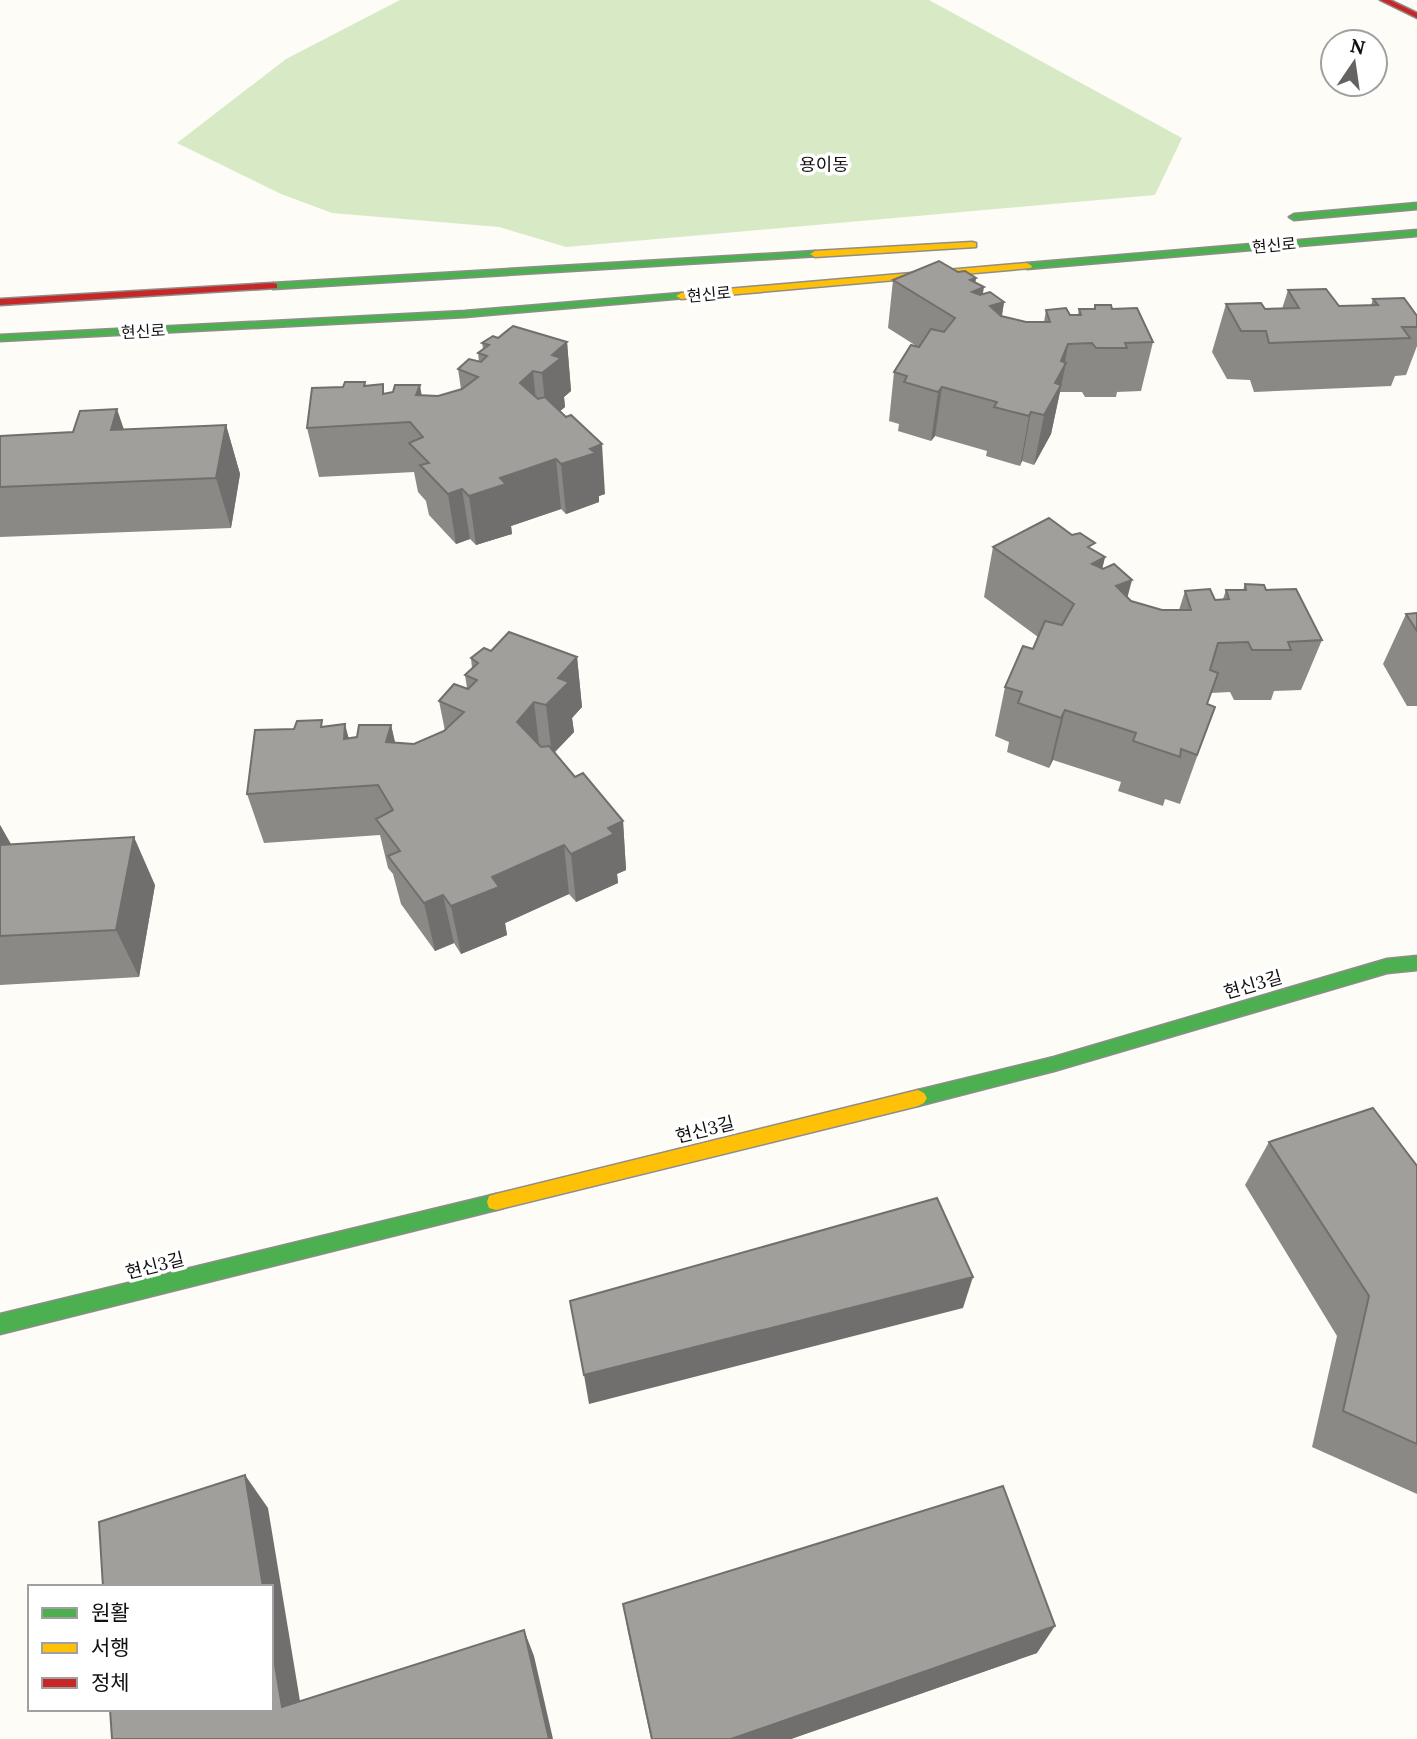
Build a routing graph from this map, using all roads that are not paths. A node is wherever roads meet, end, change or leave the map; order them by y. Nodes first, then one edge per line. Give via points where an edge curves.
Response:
1 (1384, 0) edge
2 (1417, 16) edge
3 (1417, 206) edge
4 (1281, 218) dead end
5 (1417, 233) edge
6 (995, 244) dead end
7 (0, 302) edge
8 (0, 338) edge
9 (1417, 964) edge
10 (0, 1324) edge

1 - 2 street
3 - 4 street, 현신로
5 - 8 street, 현신로 via 465,314
6 - 7 street, 현신로
9 - 10 street, 현신3길 via 1387,966 1040,1067

